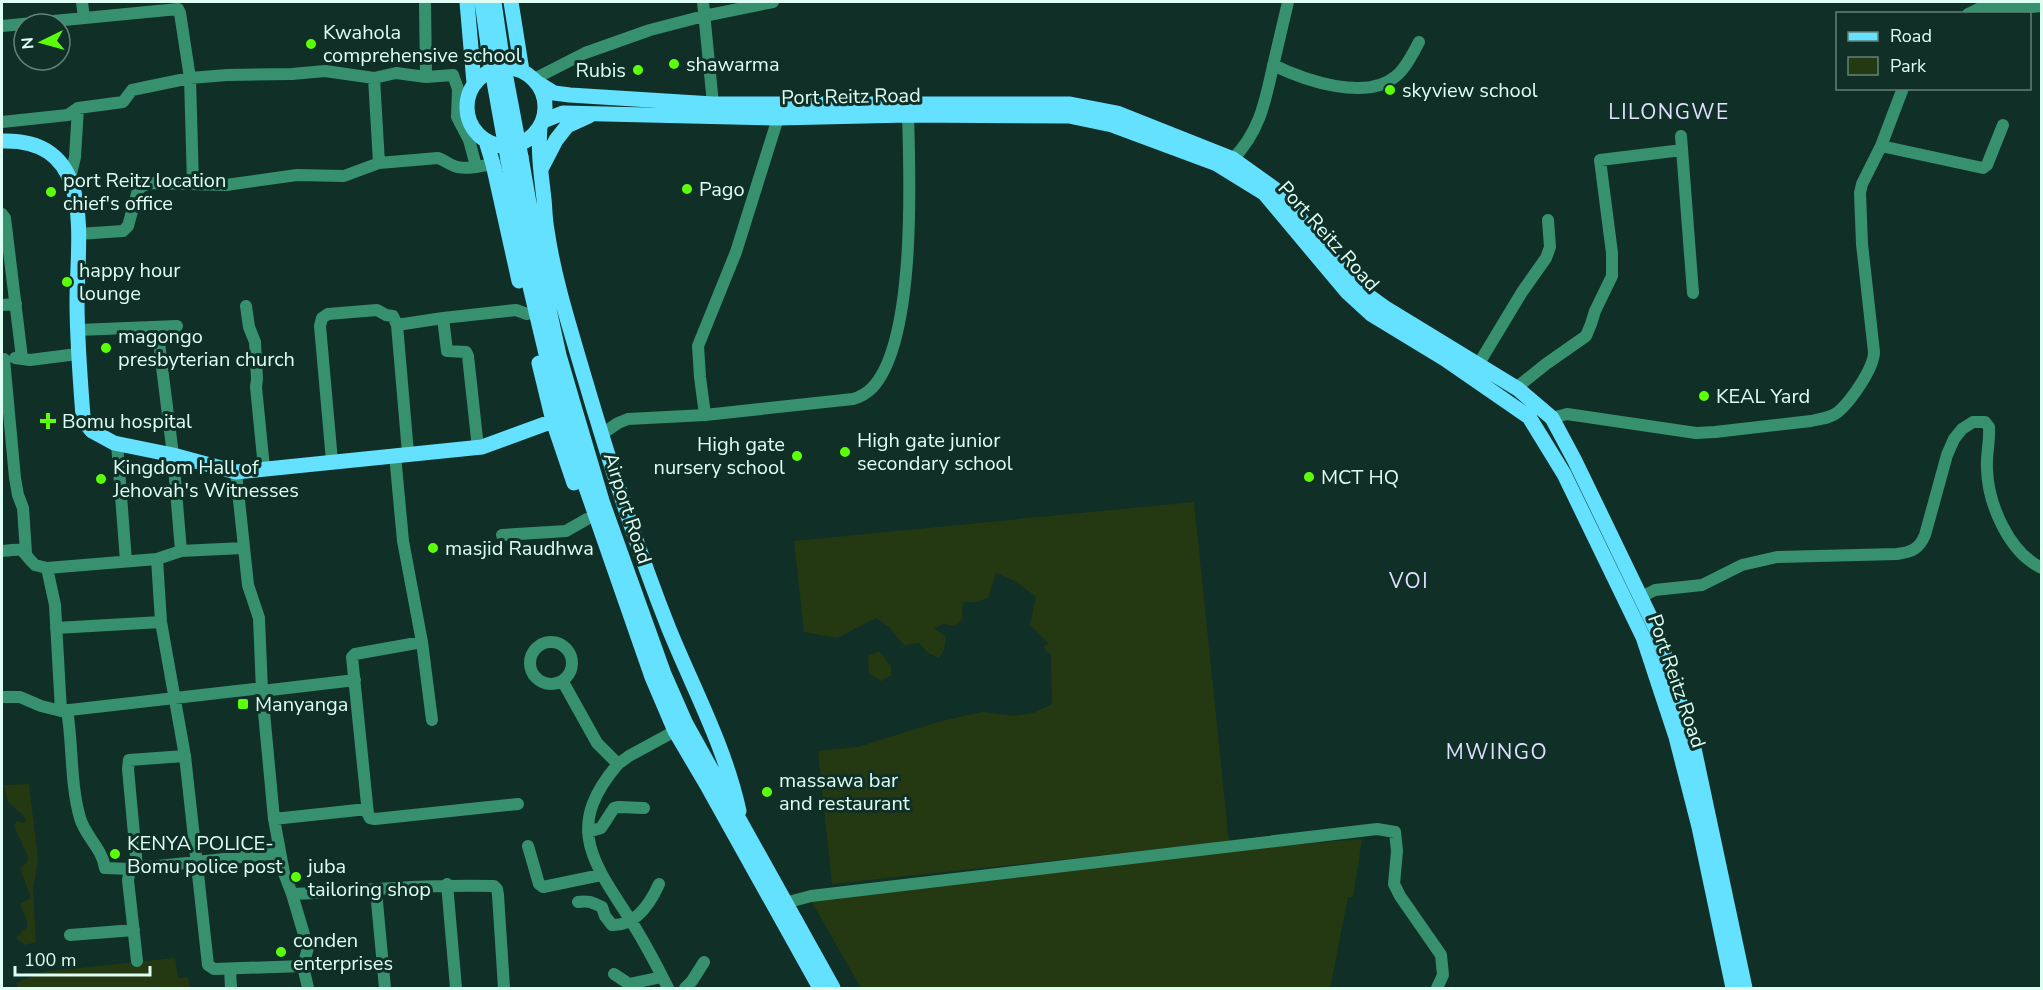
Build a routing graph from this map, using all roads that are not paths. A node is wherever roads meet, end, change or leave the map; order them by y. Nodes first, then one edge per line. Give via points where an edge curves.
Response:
1 (82, 2) edge
2 (425, 2) edge
3 (467, 2) edge
4 (482, 2) edge
5 (494, 2) edge
6 (511, 2) edge
7 (703, 2) edge
8 (773, 2) edge
9 (1288, 2) edge
10 (2042, 6) edge
11 (1972, 12) edge
12 (704, 16) junction
13 (84, 18) junction
14 (2, 26) edge
15 (1419, 42) dead end
16 (1273, 65) junction
17 (426, 77) junction
18 (530, 77) junction
19 (189, 78) junction
20 (374, 78) junction
21 (474, 83) junction
22 (1902, 90) edge
23 (713, 104) junction
24 (78, 108) junction
25 (592, 114) junction
26 (908, 115) junction
27 (778, 118) junction
28 (2, 122) edge
29 (541, 124) junction
30 (2003, 125) dead end
31 (1681, 136) dead end
32 (2, 141) edge
33 (486, 141) junction
34 (1881, 146) junction
35 (1682, 150) junction
36 (1233, 159) junction
37 (379, 163) junction
38 (493, 164) junction
39 (476, 166) junction
40 (540, 171) junction
41 (70, 178) junction
42 (193, 184) junction
43 (2, 214) edge
44 (1548, 220) dead end
45 (78, 234) junction
46 (1693, 293) dead end
47 (16, 304) junction
48 (2, 305) edge
49 (246, 306) dead end
50 (527, 314) junction
51 (443, 318) junction
52 (397, 325) junction
53 (177, 326) dead end
54 (157, 327) junction
55 (78, 330) junction
56 (77, 354) junction
57 (22, 358) junction
58 (3, 360) edge
59 (1478, 365) junction
60 (1518, 389) junction
61 (562, 411) junction
62 (705, 415) junction
63 (1552, 418) junction
64 (602, 434) junction
65 (117, 444) junction
66 (478, 448) junction
67 (401, 454) junction
68 (173, 455) junction
69 (332, 461) junction
70 (264, 468) junction
71 (236, 472) junction
72 (587, 519) junction
73 (502, 534) dead end
74 (243, 548) junction
75 (608, 550) junction
76 (2, 551) edge
77 (181, 551) junction
78 (26, 553) junction
79 (157, 559) junction
80 (126, 561) junction
81 (47, 568) junction
82 (2042, 568) edge
83 (1641, 597) junction
84 (161, 622) junction
85 (56, 628) junction
86 (422, 642) junction
87 (355, 680) junction
88 (562, 682) dead end
89 (262, 690) junction
90 (176, 696) junction
91 (2, 697) edge
92 (64, 710) junction
93 (432, 720) dead end
94 (675, 731) junction
95 (186, 756) junction
96 (618, 764) junction
97 (518, 804) dead end
98 (367, 808) junction
99 (644, 808) dead end
100 (274, 819) junction
101 (743, 828) junction
102 (588, 832) junction
103 (528, 846) dead end
104 (280, 853) junction
105 (196, 861) junction
106 (133, 868) junction
107 (601, 875) junction
108 (659, 884) dead end
109 (447, 885) junction
110 (376, 891) junction
111 (292, 894) junction
112 (578, 902) dead end
113 (785, 903) junction
114 (631, 922) junction
115 (134, 930) junction
116 (70, 935) dead end
117 (137, 961) dead end
118 (704, 962) dead end
119 (303, 966) junction
120 (230, 969) junction
121 (614, 974) dead end
122 (665, 983) edge
123 (231, 988) edge
124 (308, 988) edge
125 (385, 988) edge
126 (456, 988) edge
127 (504, 988) edge
128 (685, 988) edge
129 (820, 988) edge
130 (833, 988) edge
131 (1437, 988) edge
132 (1733, 988) edge
133 (1745, 988) edge

1 - 13 street
2 - 17 street
3 - 21 main road
4 - 61 main road, Airport Road, bridge via 522,246
5 - 61 main road, Airport Road, bridge via 559,355
6 - 18 main road
7 - 12 street
8 - 12 street
9 - 16 street
10 - 11 street via 1984,6
12 - 18 street via 585,53
12 - 23 street
13 - 14 street
13 - 19 street via 178,9
15 - 16 street via 1399,74 1373,87 1313,81
16 - 36 street via 1263,112
17 - 20 street via 396,73
17 - 39 street via 453,75 458,89 458,117 470,140
18 - 21 main road via 509,67 484,74
18 - 23 main road via 554,93
18 - 29 main road via 544,96
19 - 20 street via 325,71
19 - 24 street via 132,90 123,102
19 - 42 street
20 - 37 street
21 - 33 main road via 467,99 467,113 471,126
22 - 34 street
23 - 36 main road via 1070,104 1117,113
24 - 28 street via 68,115
24 - 41 street
25 - 27 main road, Port Reitz Road
25 - 29 main road, Port Reitz Road via 563,113
25 - 40 main road via 567,126
26 - 27 main road, Port Reitz Road
26 - 62 street via 910,171 900,322 888,359 873,387 853,399
26 - 132 main road, Port Reitz Road via 1069,116 1112,125 1217,164 1264,193 1347,292 1371,314 1529,417 1564,474 1643,637 1676,737
27 - 62 street via 736,252 698,346
29 - 33 main road via 519,144 505,146
29 - 40 main road
30 - 34 street via 1983,168
31 - 35 street
32 - 41 main road via 38,147 61,165
33 - 38 main road
34 - 63 street via 1860,193 1873,362 1839,411 1811,421 1715,432 1676,431 1567,414
35 - 46 street
35 - 60 street via 1599,162 1608,212 1612,276 1586,336
36 - 59 main road via 1279,192 1355,286
37 - 39 street via 438,158 452,166
37 - 42 street via 344,176 297,175 226,185
38 - 39 street
38 - 50 main road
40 - 64 main road via 553,260
41 - 45 main road via 77,202
42 - 45 street via 142,186 123,231
43 - 47 street
44 - 59 street via 1550,247 1546,258
45 - 55 main road
47 - 48 street
47 - 57 street
49 - 70 street via 255,342
50 - 51 street via 516,310
50 - 61 main road
51 - 52 street
51 - 66 street via 447,351 466,352 468,356
52 - 67 street
52 - 69 street via 393,316 377,310 327,314 322,318
53 - 54 street
54 - 55 street
54 - 68 street
55 - 56 main road
56 - 57 street
56 - 65 main road via 87,425 98,436
57 - 58 street
58 - 78 street
59 - 60 main road
60 - 63 main road
61 - 66 main road
61 - 72 main road
61 - 75 main road, Airport Road
61 - 101 main road, Airport Road via 602,501 664,674 686,724
62 - 64 street via 628,419
63 - 83 main road
64 - 101 main road via 669,629 732,780
65 - 68 main road
65 - 80 street
66 - 67 main road
67 - 69 main road
67 - 86 street via 403,542
68 - 71 main road
68 - 77 street
69 - 70 main road
70 - 71 main road
71 - 74 street
72 - 73 street via 566,531
72 - 75 main road
74 - 77 street
74 - 89 street via 248,585 259,618
75 - 94 main road, Airport Road
76 - 78 street via 17,549
77 - 79 street
78 - 81 street via 35,565
79 - 80 street
79 - 84 street
80 - 81 street
81 - 85 street
82 - 83 street via 2019,553 1999,516 1987,472 1989,427 1979,421 1954,439 1925,535 1914,550 1897,554 1777,557 1742,565 1702,585 1655,590
83 - 133 main road via 1657,631 1692,739
84 - 85 street
84 - 90 street
85 - 92 street
86 - 87 street via 353,656
86 - 93 street
87 - 89 street
87 - 98 street
88 - 96 street via 589,732
89 - 90 street
89 - 100 street
90 - 92 street
90 - 95 street
91 - 92 street via 20,697
92 - 106 street via 82,824 104,858 105,867
94 - 96 street
94 - 129 main road, Airport Road
95 - 105 street
95 - 106 street via 129,759
96 - 102 street via 595,796
97 - 98 street via 375,819 370,818
98 - 100 street
99 - 102 street via 614,808 601,828
100 - 104 street
101 - 113 main road, Airport Road
102 - 107 street via 592,856
103 - 107 street via 543,887
104 - 105 street
104 - 111 street
105 - 106 street
105 - 120 street via 208,965
106 - 115 street via 129,880
107 - 114 street
108 - 114 street via 646,907
109 - 110 street
109 - 126 street
109 - 127 street via 496,887
110 - 111 street
110 - 125 street
111 - 119 street via 308,948
112 - 114 street via 602,907 612,925
113 - 130 main road, Airport Road
113 - 131 street via 822,894 1377,829 1395,832 1394,884 1441,955 1443,975
114 - 122 street
115 - 116 street
115 - 117 street
118 - 128 street
119 - 120 street
119 - 124 street
120 - 123 street
121 - 122 street via 629,984

